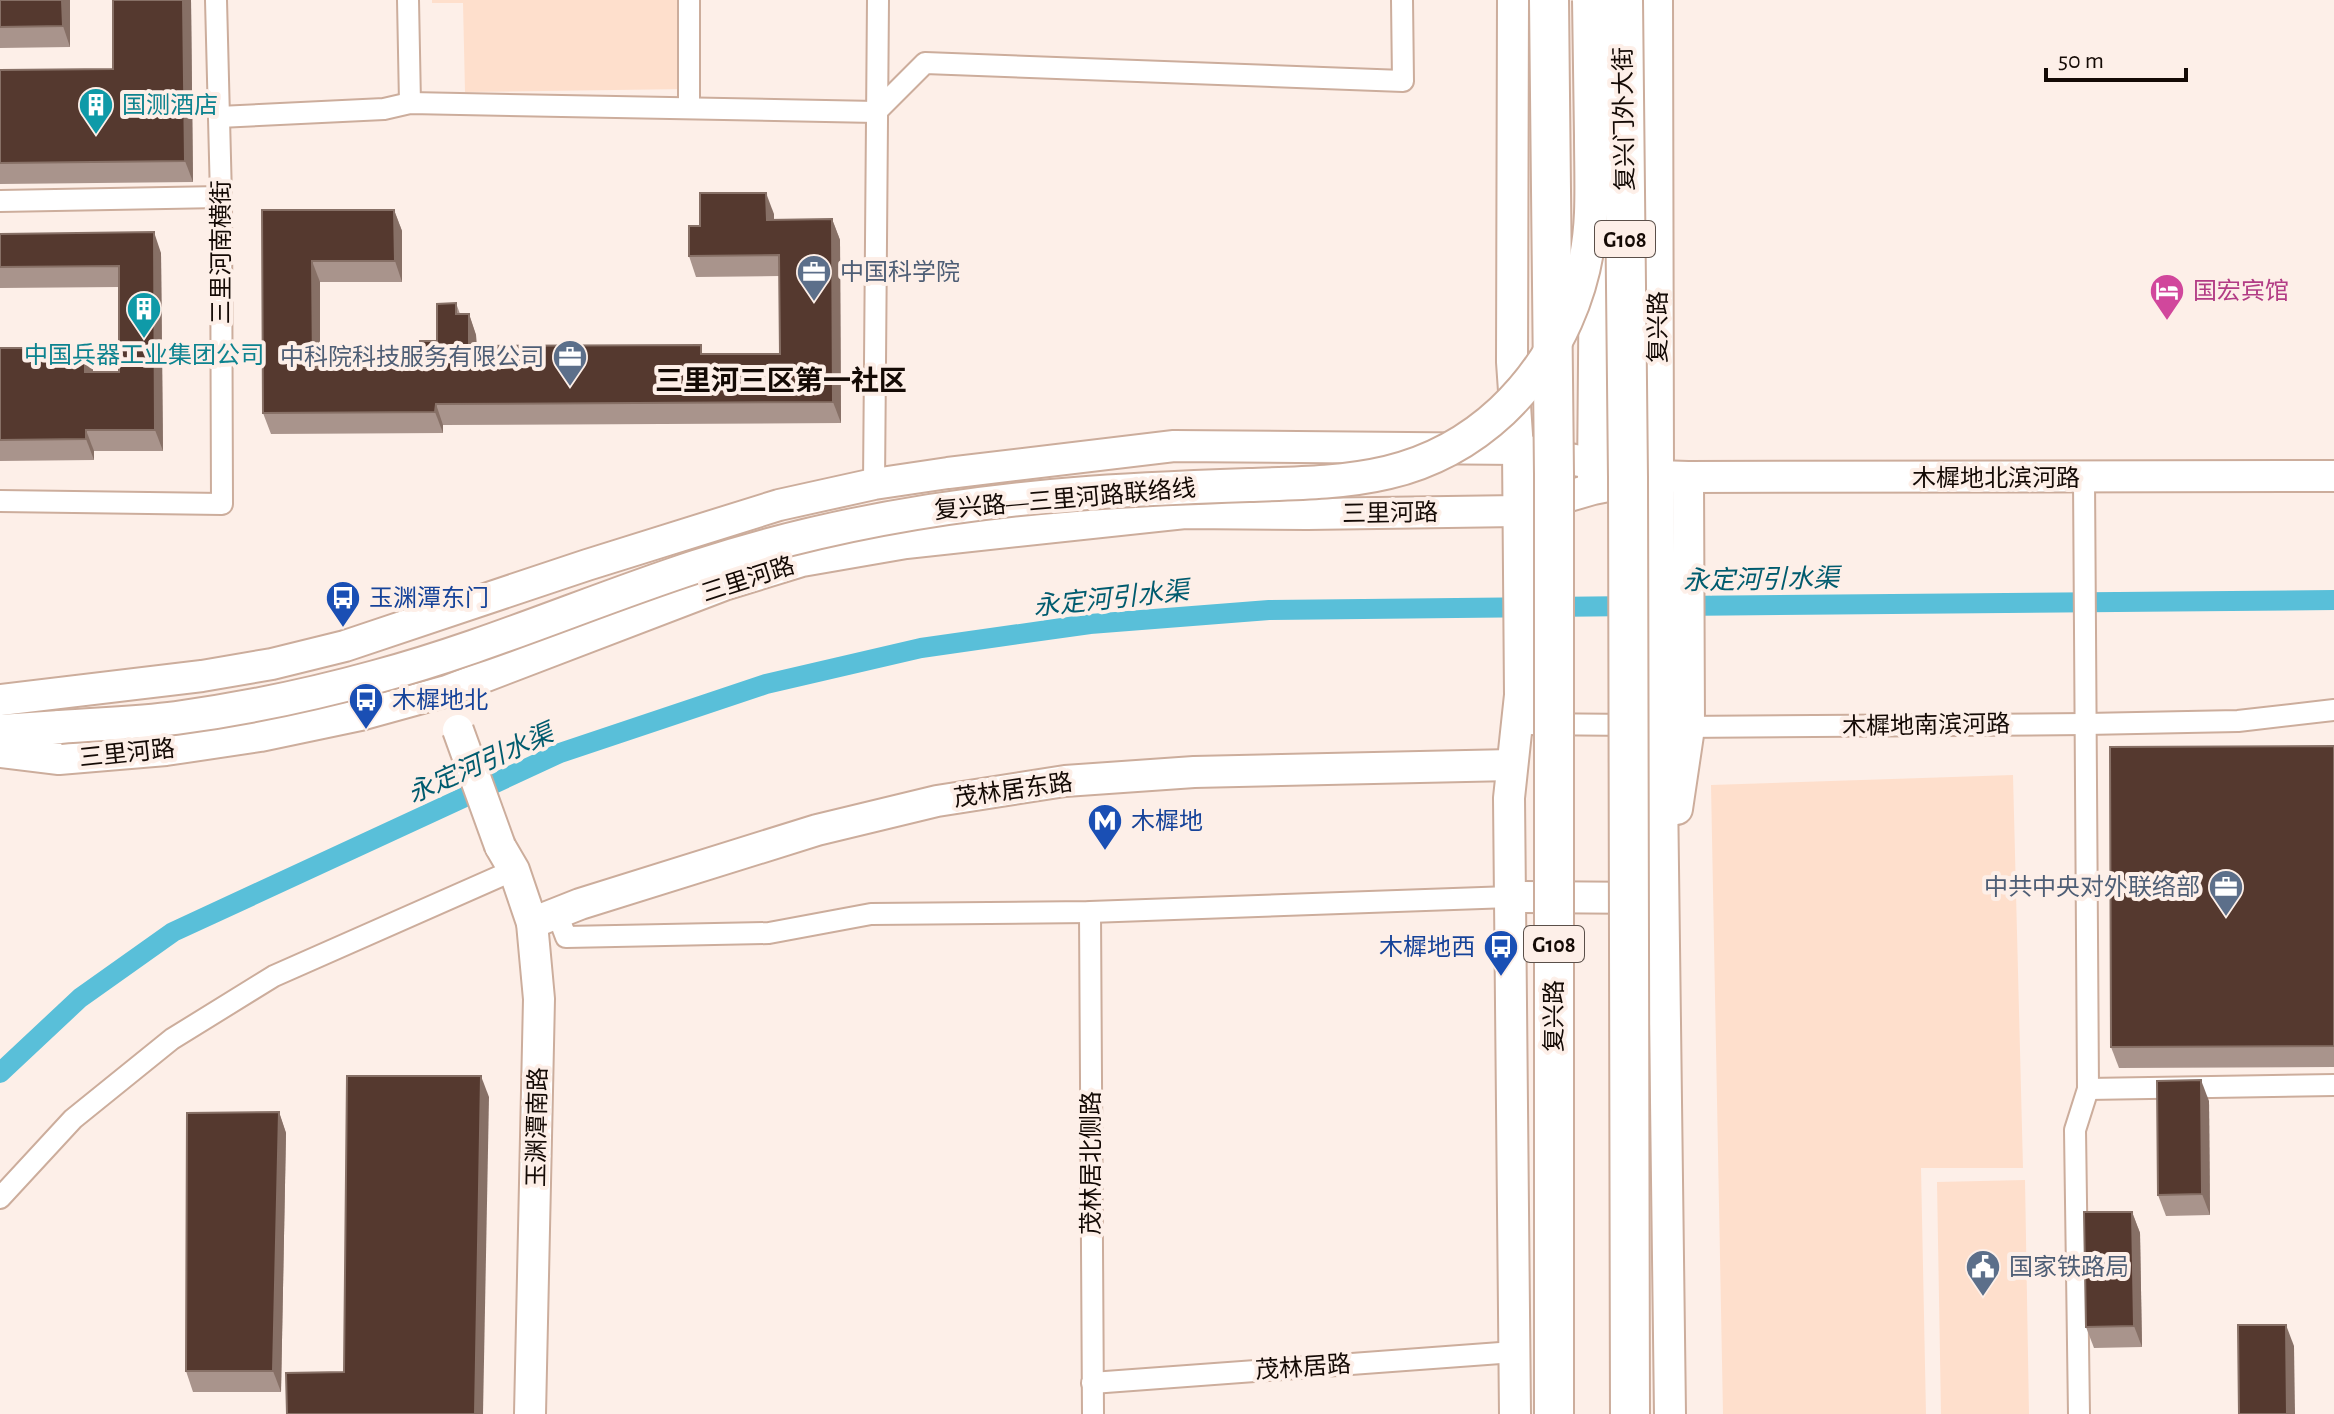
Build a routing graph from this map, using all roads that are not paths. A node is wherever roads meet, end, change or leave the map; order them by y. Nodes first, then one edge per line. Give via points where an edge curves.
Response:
1 (216, 0) edge
2 (408, 0) edge
3 (689, 0) edge
4 (878, 0) edge
5 (1402, 0) edge
6 (1513, 0) edge
7 (1549, 0) edge
8 (1589, 0) edge
9 (1623, 0) edge
10 (1657, 0) edge
11 (410, 103) junction
12 (689, 108) junction
13 (876, 112) junction
14 (219, 117) junction
15 (221, 197) junction
16 (0, 201) edge
17 (1595, 239) junction
18 (1658, 239) junction
19 (1513, 240) junction
20 (1174, 446) junction
21 (1518, 449) junction
22 (2334, 476) edge
23 (1618, 477) junction
24 (1688, 477) junction
25 (2084, 478) junction
26 (874, 484) junction
27 (0, 501) edge
28 (779, 505) junction
29 (1518, 511) junction
30 (1185, 513) junction
31 (1689, 519) junction
32 (802, 561) junction
33 (447, 691) junction
34 (0, 700) edge
35 (1518, 710) junction
36 (2334, 710) edge
37 (1675, 711) junction
38 (0, 724) edge
39 (2086, 724) junction
40 (60, 727) junction
41 (0, 731) edge
42 (0, 752) edge
43 (1512, 765) junction
44 (507, 858) junction
45 (1510, 897) junction
46 (1665, 898) junction
47 (1090, 912) junction
48 (544, 918) junction
49 (2334, 1085) edge
50 (2088, 1089) junction
51 (0, 1198) edge
52 (1514, 1352) junction
53 (1092, 1383) junction
54 (530, 1414) edge
55 (1093, 1414) edge
56 (1515, 1414) edge
57 (1554, 1414) edge
58 (1630, 1414) edge
59 (1670, 1414) edge
60 (2079, 1414) edge

1 - 14 street, 三里河南横街
2 - 11 street
3 - 12 street
4 - 13 street
5 - 13 street via 1403,81 925,63
6 - 19 street
7 - 57 highway, 复兴路 / G108, bridge
8 - 40 main road, 复兴路—三里河路联络线, bridge via 1591,215 1576,297 1557,343 1521,392 1484,426 1445,451 1405,469 1355,480 1009,499 840,527 696,567 376,677 176,718
9 - 23 highway, 复兴门外大街 / G108, bridge
10 - 18 street, 复兴路
11 - 12 street
11 - 14 street via 384,109
12 - 13 street
13 - 26 street
14 - 15 street, 三里河南横街
15 - 16 street
15 - 27 street, 三里河南横街 via 222,504
17 - 18 street
17 - 19 street
17 - 23 street
18 - 23 street, 复兴路
19 - 21 street
20 - 21 street
20 - 26 street
20 - 30 street via 1193,465 1194,492
21 - 23 street
21 - 29 street
22 - 25 street, 木樨地北滨河路
23 - 24 street, 木樨地北滨河路
23 - 29 street, 三里河路
23 - 31 street
23 - 37 street, 复兴路 via 1659,557
23 - 58 highway, 复兴路 / G108, bridge
24 - 25 street, 木樨地北滨河路
24 - 31 street
25 - 39 street
26 - 28 street
28 - 32 street
28 - 34 street via 345,646 202,676
29 - 30 street, 三里河路
29 - 35 street, 复兴路
30 - 32 street, 三里河路 via 906,543
31 - 37 street
32 - 33 street, 三里河路 via 724,585
33 - 42 street, 三里河路 via 260,736 166,750 59,759
33 - 44 street, 玉渊潭南路, bridge
35 - 37 street, 木樨地南滨河路
35 - 43 street, 复兴路
36 - 39 street, 木樨地南滨河路 via 2238,721
37 - 39 street, 木樨地南滨河路
37 - 46 street
38 - 40 main road
39 - 50 street
40 - 41 main road
43 - 45 street, 复兴路
43 - 48 street, 茂林居东路 via 1194,772 1050,783 937,801 817,830
44 - 48 street, 玉渊潭南路
44 - 51 street via 274,976 172,1039 73,1119
45 - 46 street
45 - 47 street
45 - 52 street, 复兴路
46 - 59 street
47 - 48 street via 871,914 769,933 566,937
47 - 53 street, 茂林居北侧路
48 - 54 street, 玉渊潭南路
49 - 50 street
50 - 60 street via 2075,1130
52 - 53 street, 茂林居路
52 - 56 street, 复兴路
53 - 55 street, 茂林居北侧路

